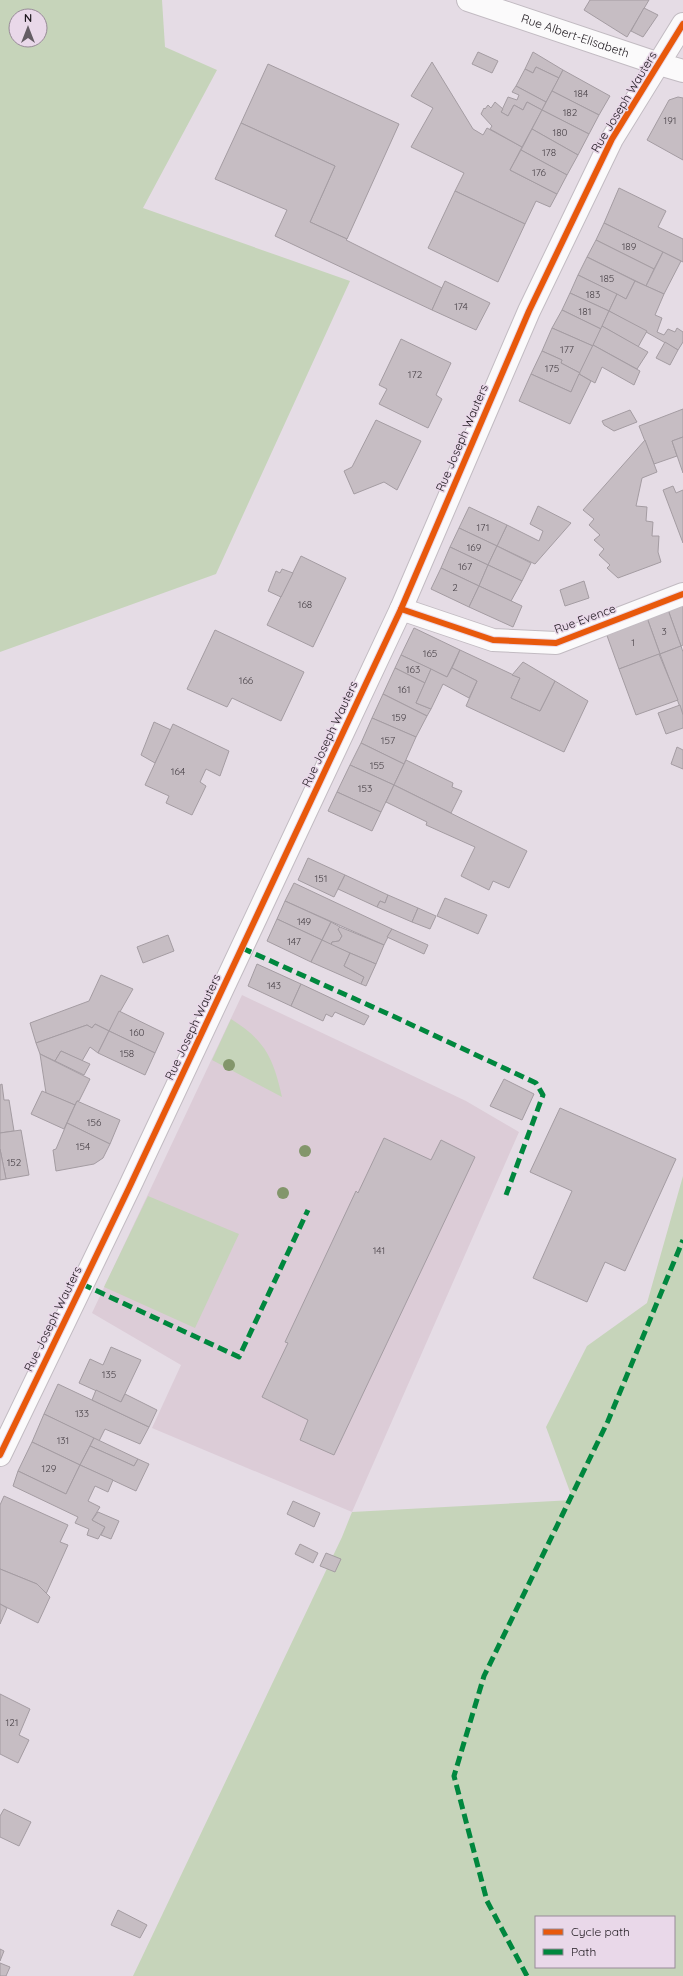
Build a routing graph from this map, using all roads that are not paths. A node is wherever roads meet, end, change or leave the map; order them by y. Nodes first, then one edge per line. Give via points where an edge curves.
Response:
1 (468, 0) edge
2 (683, 24) edge
3 (659, 64) junction
4 (683, 71) edge
5 (683, 594) edge
6 (401, 609) junction
7 (0, 1455) edge

1 - 3 street, Rue Albert-Elisabeth
2 - 3 street, Rue Joseph Wauters
3 - 4 street, Rue Albert-Elisabeth
3 - 6 street, Rue Joseph Wauters via 612,139 532,304
5 - 6 street, Rue Evence via 556,643 493,640
6 - 7 street, Rue Joseph Wauters

